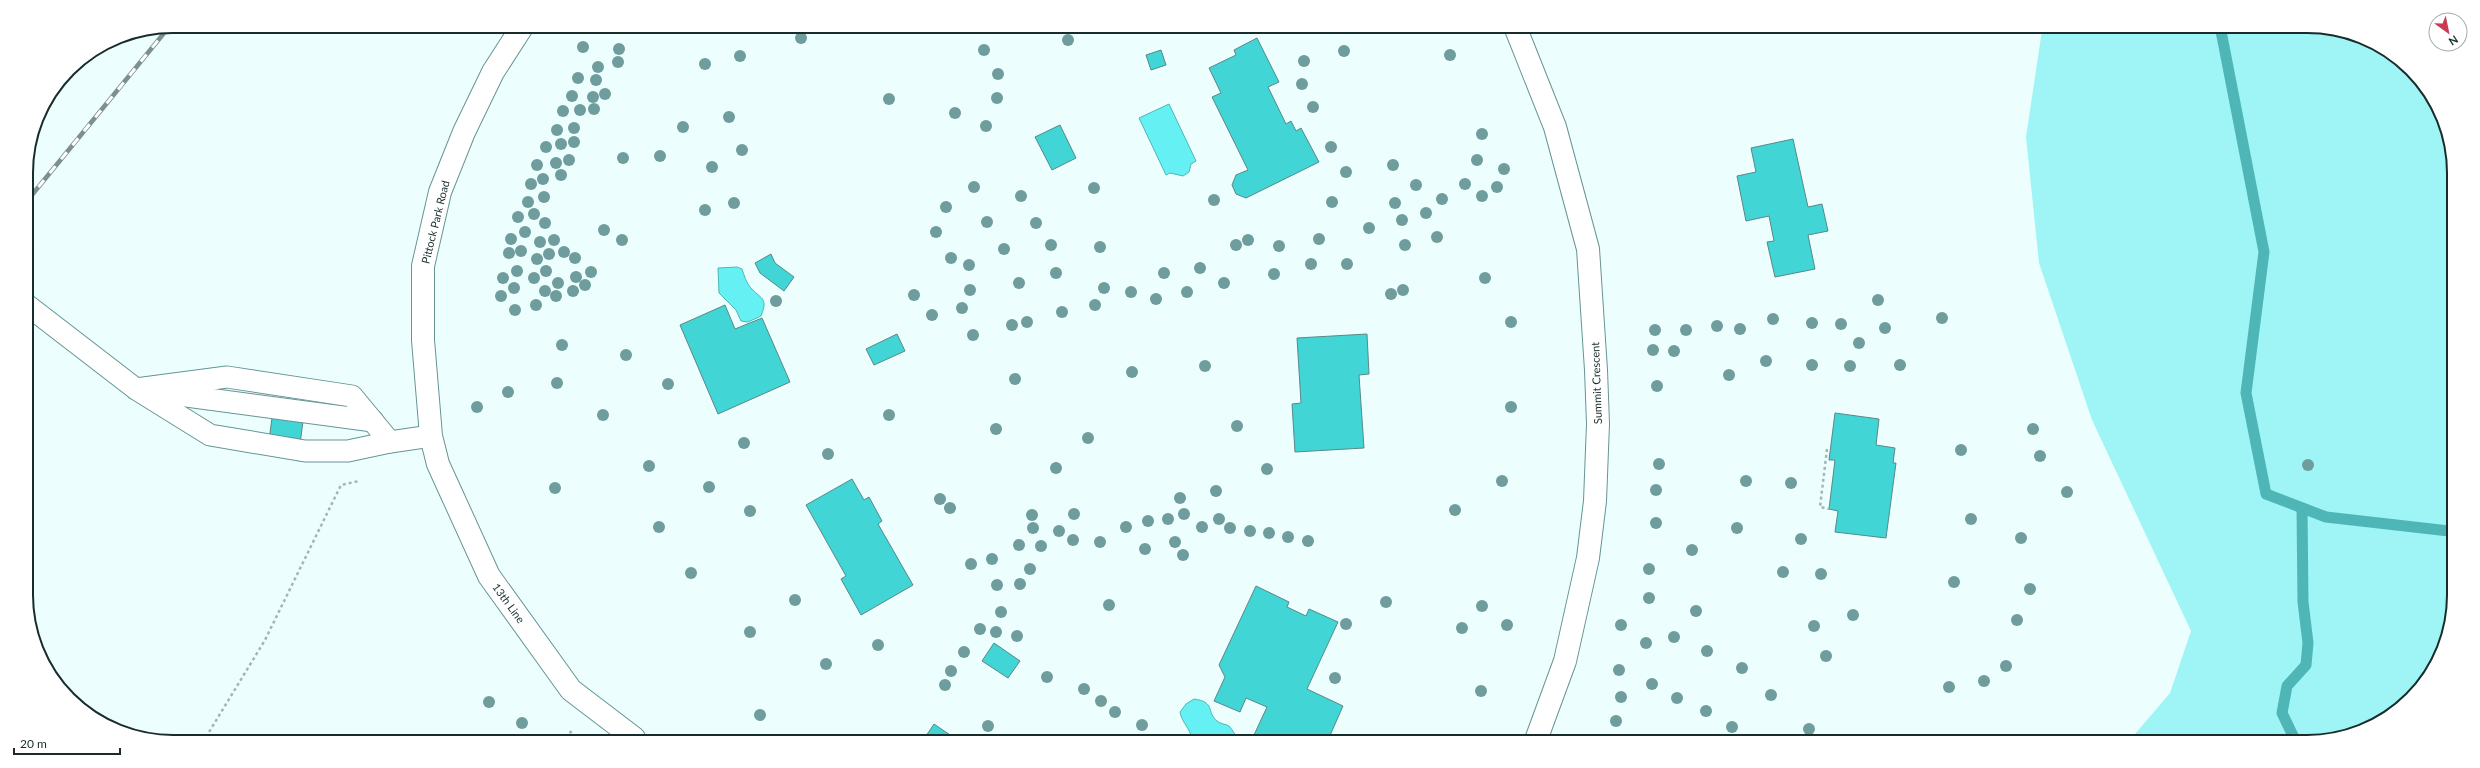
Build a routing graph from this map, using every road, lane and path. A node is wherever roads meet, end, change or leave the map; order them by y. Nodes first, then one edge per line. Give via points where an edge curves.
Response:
1 (518, 33) edge
2 (1518, 33) edge
3 (33, 310) edge
4 (136, 389) junction
5 (431, 436) junction
6 (390, 442) junction
7 (1827, 449) dead end
8 (364, 480) dead end
9 (1829, 509) dead end
10 (207, 735) edge
11 (630, 735) edge
12 (1538, 735) edge

1 - 5 main road, Pittock Park Road via 493,72 464,132 440,192 425,259 423,340
2 - 12 main road, Summit Crescent via 1555,127 1588,249 1598,424 1595,501 1588,558 1565,661
3 - 4 lane
4 - 6 lane via 373,421
4 - 6 lane via 210,435 305,451 348,451
5 - 6 lane
5 - 11 main road, 13th Line via 438,464 489,576 571,690
7 - 9 path via 1820,507
8 - 10 path via 341,485 265,640

